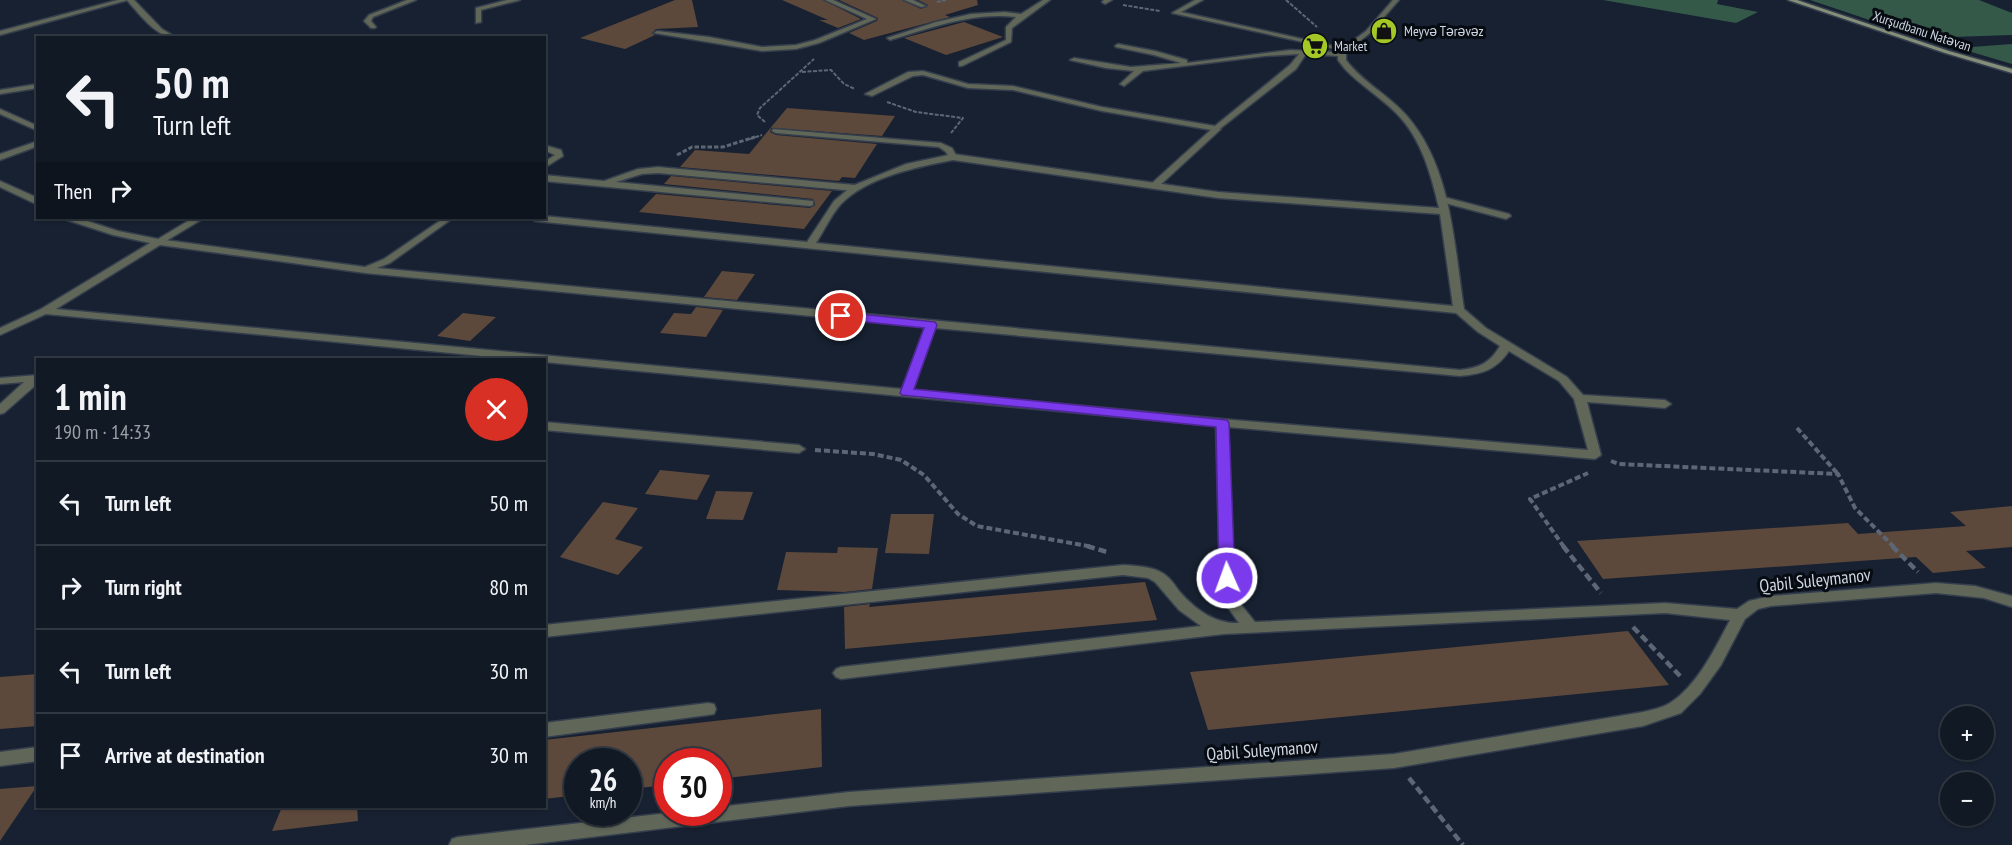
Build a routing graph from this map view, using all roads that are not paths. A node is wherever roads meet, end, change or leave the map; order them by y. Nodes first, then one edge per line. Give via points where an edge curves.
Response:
1 (125, 0) edge
2 (130, 0) edge
3 (412, 0) edge
4 (517, 0) edge
5 (828, 0) edge
6 (907, 0) edge
7 (1047, 0) edge
8 (1200, 0) edge
9 (1396, 0) edge
10 (1791, 0) edge
11 (923, 6) dead end
12 (1022, 16) junction
13 (478, 22) dead end
14 (374, 27) dead end
15 (0, 33) edge
16 (657, 33) dead end
17 (170, 36) edge
18 (890, 38) dead end
19 (1118, 46) dead end
20 (1304, 52) junction
21 (1343, 52) junction
22 (1074, 60) dead end
23 (1188, 63) junction
24 (962, 64) dead end
25 (1141, 69) junction
26 (2012, 71) edge
27 (1125, 84) dead end
28 (36, 86) edge
29 (0, 92) edge
30 (869, 94) road end
31 (0, 111) edge
32 (36, 128) edge
33 (1217, 129) junction
34 (776, 132) road end
35 (36, 144) edge
36 (546, 148) edge
37 (0, 157) edge
38 (953, 157) junction
39 (546, 165) edge
40 (546, 178) edge
41 (604, 183) junction
42 (0, 184) edge
43 (1154, 186) junction
44 (855, 188) junction
45 (1440, 200) junction
46 (36, 201) edge
47 (810, 203) dead end
48 (1443, 211) junction
49 (1506, 216) dead end
50 (73, 219) edge
51 (197, 219) edge
52 (448, 219) edge
53 (546, 219) edge
54 (158, 242) junction
55 (811, 243) junction
56 (365, 270) junction
57 (1459, 310) junction
58 (45, 311) junction
59 (931, 325) junction
60 (0, 332) edge
61 (1507, 344) junction
62 (538, 358) edge
63 (546, 359) edge
64 (36, 378) edge
65 (36, 379) edge
66 (0, 381) edge
67 (906, 393) junction
68 (1580, 398) junction
69 (1665, 404) dead end
70 (0, 410) edge
71 (1222, 423) junction
72 (546, 426) edge
73 (799, 449) road end
74 (2012, 602) edge
75 (1740, 615) junction
76 (1251, 628) junction
77 (1227, 629) junction
78 (546, 631) edge
79 (841, 673) dead end
80 (708, 709) dead end
81 (546, 730) edge
82 (36, 754) edge
83 (0, 759) edge
84 (458, 845) edge

1 - 15 street
2 - 17 street
3 - 14 street via 370,16 367,21
4 - 13 street via 478,9
5 - 16 street via 873,19 817,42 762,50
6 - 11 street
7 - 12 street
8 - 21 street via 1176,13
9 - 21 street via 1368,32
10 - 26 main road, Xurşudbanu Natəvan
12 - 18 street via 1005,13 959,17
12 - 24 street via 1009,27 1010,41
19 - 23 street
20 - 21 street
20 - 23 street
20 - 33 street via 1293,67
21 - 45 street via 1344,64 1400,111 1414,130 1436,178
22 - 25 street
23 - 25 street
25 - 27 street
28 - 29 street
30 - 33 street via 917,72 968,86 1013,88 1102,109
31 - 32 street
33 - 43 street
34 - 38 street via 941,145
35 - 37 street
36 - 39 street via 559,156
38 - 43 street
38 - 44 street via 909,166
40 - 41 street
41 - 44 street via 641,171 658,170
41 - 47 street
42 - 46 street
43 - 48 street via 1218,195
44 - 55 street via 837,203
45 - 48 street
45 - 49 street
48 - 57 street
50 - 54 street
51 - 54 street
52 - 56 street via 387,261
53 - 55 street
54 - 56 street
54 - 58 street
55 - 57 street
56 - 59 street
57 - 61 street via 1482,330
58 - 60 street
58 - 62 street
59 - 61 street via 1460,373 1479,372 1496,363
59 - 67 street
61 - 68 street via 1563,379
63 - 67 street
64 - 66 street
65 - 70 street
67 - 71 street
68 - 69 street
68 - 71 street via 1595,455
71 - 76 street via 1227,578 1232,602
72 - 73 street
74 - 75 street, Qabil Suleymanov via 1999,596 1936,588 1771,601 1754,605
75 - 76 street via 1665,608
75 - 84 street, Qabil Suleymanov via 1716,661 1694,690 1675,708 1643,719 1394,760 849,799
76 - 77 street
77 - 78 street via 1206,622 1184,606 1161,578 1123,570
77 - 79 street
80 - 81 street
82 - 83 street

